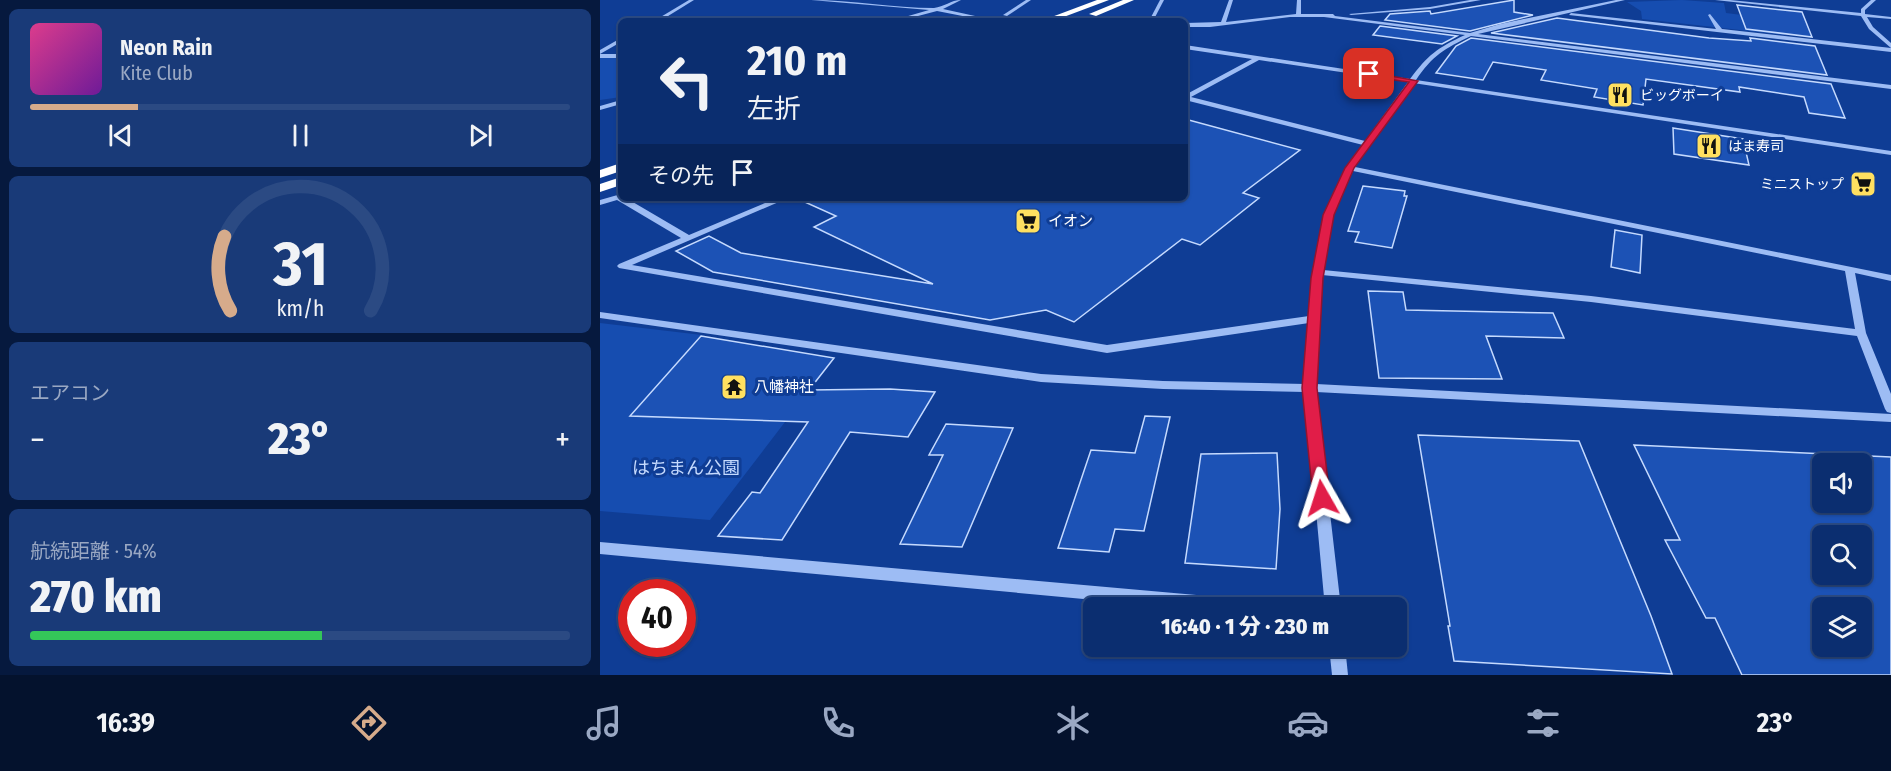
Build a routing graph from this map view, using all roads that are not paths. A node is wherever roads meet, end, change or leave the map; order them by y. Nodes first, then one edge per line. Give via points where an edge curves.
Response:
1 (692, 0) edge
2 (813, 0) edge
3 (891, 0) edge
4 (959, 0) edge
5 (1029, 0) edge
6 (1103, 0) edge
7 (1130, 0) edge
8 (1162, 0) edge
9 (1231, 0) edge
10 (1299, 0) edge
11 (1436, 0) edge
12 (1479, 0) edge
13 (1582, 0) edge
14 (1623, 0) edge
15 (1717, 0) edge
16 (1874, 0) edge
17 (1605, 3) junction
18 (882, 4) junction
19 (1444, 4) junction
20 (935, 9) junction
21 (1562, 13) junction
22 (1005, 15) dead end
23 (1710, 15) dead end
24 (1863, 15) junction
25 (1298, 16) junction
26 (1326, 16) junction
27 (661, 18) edge
28 (904, 18) edge
29 (981, 18) edge
30 (1053, 18) edge
31 (1083, 18) edge
32 (1153, 18) edge
33 (1891, 18) edge
34 (1223, 23) junction
35 (1188, 26) edge
36 (1720, 31) junction
37 (1471, 34) junction
38 (618, 42) edge
39 (1188, 47) edge
40 (1891, 48) edge
41 (600, 54) edge
42 (618, 56) edge
43 (1258, 58) junction
44 (1414, 81) junction
45 (1891, 87) edge
46 (1188, 96) edge
47 (1188, 99) edge
48 (618, 103) edge
49 (600, 108) edge
50 (1367, 144) junction
51 (1891, 153) edge
52 (618, 168) edge
53 (1350, 168) junction
54 (600, 174) edge
55 (618, 181) edge
56 (600, 188) edge
57 (618, 196) edge
58 (627, 201) edge
59 (776, 201) edge
60 (600, 203) edge
61 (688, 238) junction
62 (1849, 270) junction
63 (1318, 272) junction
64 (1891, 278) edge
65 (600, 315) edge
66 (1314, 319) junction
67 (1861, 333) junction
68 (1310, 388) junction
69 (1891, 409) edge
70 (1891, 418) edge
71 (600, 548) edge
72 (1142, 597) edge
73 (1332, 597) edge
74 (1338, 657) edge
75 (1340, 675) edge

1 - 27 street
2 - 18 street
3 - 18 street
4 - 20 street
5 - 22 street
6 - 30 highway
7 - 31 highway
8 - 32 street
9 - 34 street
10 - 25 street
11 - 19 street
12 - 19 street
13 - 17 street
14 - 17 street
15 - 24 street
16 - 24 street
17 - 21 street
18 - 20 street
19 - 26 street
20 - 28 street
20 - 29 street
21 - 36 street
21 - 37 street
23 - 36 street
24 - 33 street
24 - 40 street
25 - 26 street
25 - 34 street
26 - 37 street
34 - 35 street
36 - 40 street
37 - 44 street via 1443,47 1424,64
37 - 45 street
38 - 41 street
39 - 43 street
41 - 42 street
43 - 44 street
43 - 46 street
44 - 50 street
44 - 51 street
47 - 50 street
48 - 49 street
50 - 53 street
52 - 54 highway
53 - 62 street
53 - 63 street via 1328,215
55 - 56 highway
57 - 60 street
58 - 61 street
59 - 61 street
61 - 66 street via 622,266 1107,349
62 - 64 street
62 - 67 street
63 - 66 street
63 - 67 street via 1591,298
65 - 68 street via 1041,378
66 - 68 street
67 - 69 street
68 - 70 street
68 - 73 street
71 - 72 street
74 - 75 street

